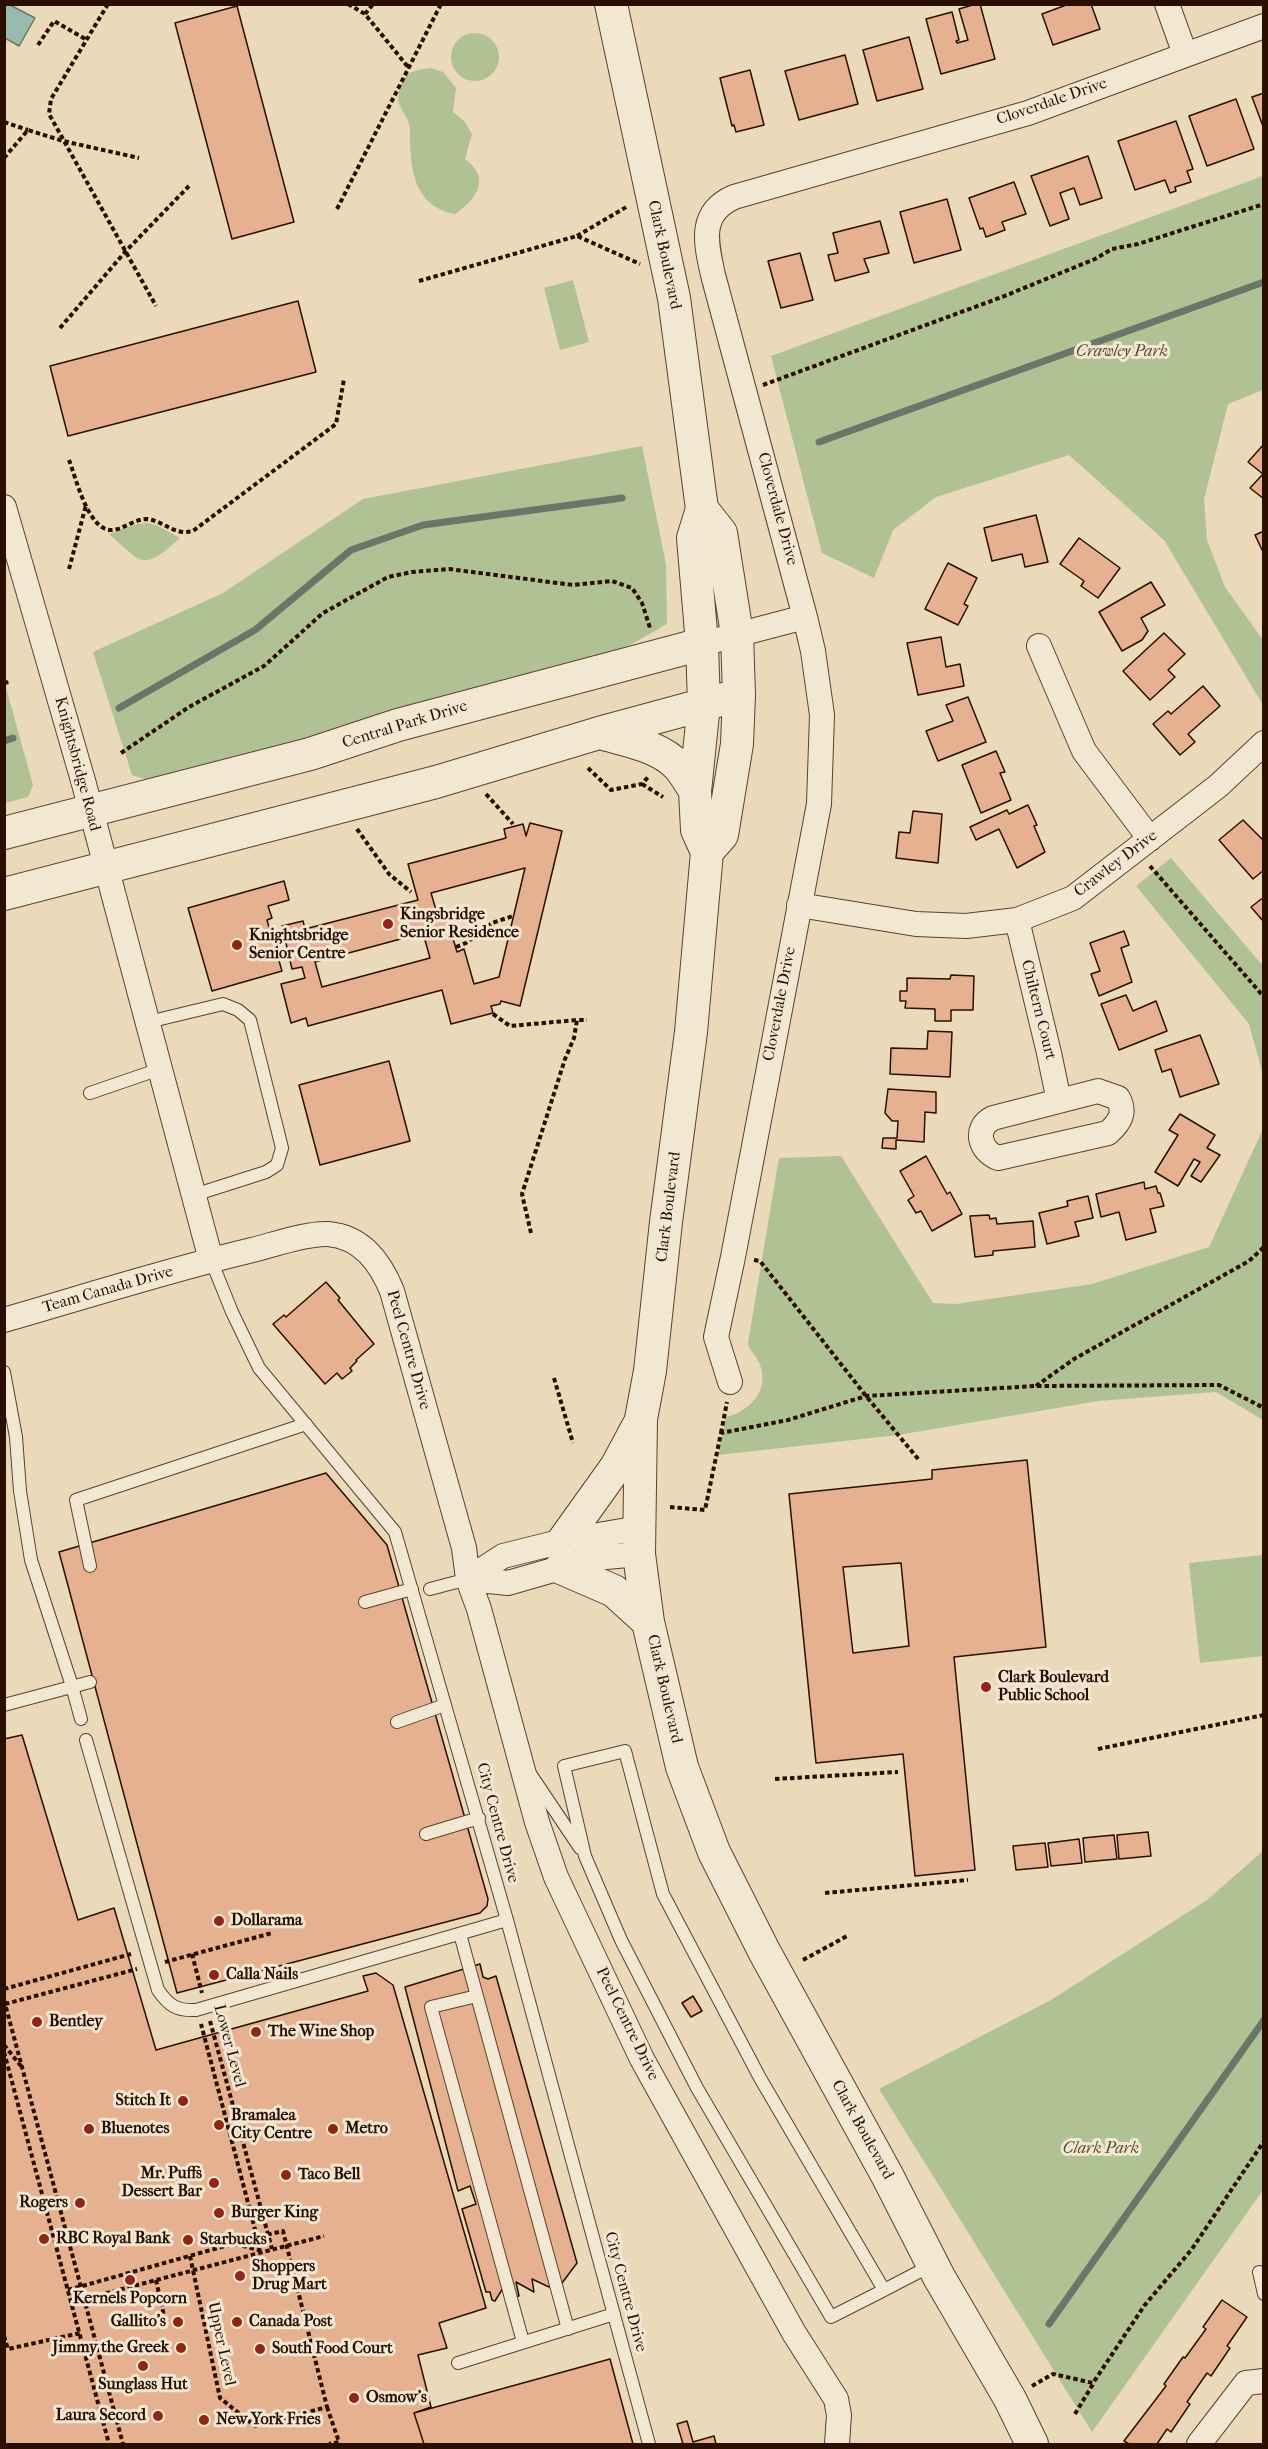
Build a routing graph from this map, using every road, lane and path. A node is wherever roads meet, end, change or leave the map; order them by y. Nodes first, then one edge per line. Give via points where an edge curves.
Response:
1 (108, 4) edge
2 (348, 4) edge
3 (374, 4) edge
4 (441, 4) edge
5 (611, 4) edge
6 (1167, 4) edge
7 (364, 14) junction
8 (1263, 26) edge
9 (87, 40) junction
10 (38, 45) dead end
11 (1185, 54) junction
12 (408, 67) junction
13 (4, 122) edge
14 (28, 130) junction
15 (63, 141) junction
16 (4, 158) edge
17 (139, 158) dead end
18 (189, 186) dead end
19 (651, 193) junction
20 (1263, 204) edge
21 (337, 209) dead end
22 (577, 236) junction
23 (125, 252) junction
24 (670, 277) junction
25 (419, 281) dead end
26 (156, 306) dead end
27 (60, 328) dead end
28 (344, 379) dead end
29 (746, 392) junction
30 (69, 460) dead end
31 (86, 504) junction
32 (4, 507) edge
33 (702, 509) junction
34 (69, 569) dead end
35 (805, 617) junction
36 (650, 628) dead end
37 (737, 634) junction
38 (702, 644) junction
39 (1039, 646) dead end
40 (739, 695) junction
41 (704, 704) junction
42 (599, 733) junction
43 (1263, 743) edge
44 (121, 753) dead end
45 (588, 768) dead end
46 (658, 772) dead end
47 (642, 784) junction
48 (483, 790) dead end
49 (695, 791) junction
50 (663, 797) dead end
51 (90, 812) junction
52 (352, 823) dead end
53 (513, 824) dead end
54 (4, 833) edge
55 (1143, 844) junction
56 (707, 852) junction
57 (104, 866) junction
58 (411, 892) dead end
59 (4, 894) edge
60 (799, 905) junction
61 (513, 916) dead end
62 (1017, 920) junction
63 (456, 947) dead end
64 (1263, 997) edge
65 (493, 1014) dead end
66 (577, 1020) junction
67 (587, 1020) dead end
68 (148, 1022) junction
69 (160, 1069) junction
70 (90, 1093) dead end
71 (1059, 1101) junction
72 (194, 1195) junction
73 (531, 1233) dead end
74 (1263, 1247) edge
75 (733, 1257) junction
76 (211, 1260) junction
77 (4, 1320) edge
78 (4, 1372) edge
79 (554, 1378) dead end
80 (730, 1382) joint
81 (1035, 1386) junction
82 (866, 1396) junction
83 (1263, 1408) edge
84 (641, 1419) junction
85 (306, 1424) junction
86 (721, 1433) junction
87 (573, 1443) dead end
88 (919, 1460) dead end
89 (670, 1507) dead end
90 (639, 1541) junction
91 (562, 1554) junction
92 (90, 1566) dead end
93 (468, 1579) junction
94 (412, 1589) junction
95 (430, 1589) dead end
96 (365, 1602) dead end
97 (648, 1622) junction
98 (90, 1682) dead end
99 (72, 1686) junction
100 (4, 1705) edge
101 (445, 1705) junction
102 (1263, 1716) edge
103 (81, 1719) dead end
104 (397, 1722) dead end
105 (86, 1740) dead end
106 (1098, 1749) dead end
107 (519, 1758) junction
108 (898, 1772) dead end
109 (774, 1779) dead end
110 (479, 1818) junction
111 (426, 1834) dead end
112 (585, 1856) junction
113 (968, 1880) dead end
114 (825, 1893) dead end
115 (507, 1920) junction
116 (272, 1933) dead end
117 (460, 1934) junction
118 (847, 1936) dead end
119 (146, 1950) junction
120 (192, 1954) junction
121 (803, 1960) dead end
122 (159, 1963) dead end
123 (148, 1966) dead end
124 (4, 1989) edge
125 (477, 1996) junction
126 (204, 2000) dead end
127 (5, 2003) edge
128 (202, 2011) junction
129 (4, 2045) edge
130 (4, 2052) edge
131 (23, 2068) junction
132 (1263, 2141) edge
133 (324, 2235) dead end
134 (257, 2237) junction
135 (234, 2244) junction
136 (272, 2249) junction
137 (263, 2251) junction
138 (190, 2256) junction
139 (933, 2265) junction
140 (1259, 2272) dead end
141 (156, 2280) junction
142 (68, 2290) junction
143 (884, 2290) junction
144 (1263, 2294) edge
145 (84, 2299) junction
146 (614, 2314) junction
147 (166, 2325) dead end
148 (568, 2329) junction
149 (80, 2333) junction
150 (4, 2336) edge
151 (523, 2342) junction
152 (458, 2363) dead end
153 (1263, 2381) edge
154 (1093, 2383) junction
155 (1010, 2399) junction
156 (327, 2407) junction
157 (1075, 2414) dead end
158 (109, 2445) edge
159 (123, 2445) edge
160 (329, 2445) edge
161 (649, 2445) edge
162 (837, 2445) edge
163 (1032, 2445) edge
164 (1199, 2445) edge

1 - 9 path
2 - 7 path
3 - 7 path
4 - 12 path
5 - 19 street, Clark Boulevard
6 - 11 street
7 - 12 path
8 - 11 street, Cloverdale Drive
9 - 10 path via 54,21
9 - 15 path via 49,104 49,114
11 - 29 street, Cloverdale Drive via 1028,113 721,202 708,225 706,240
12 - 21 path
13 - 14 path
14 - 15 path
14 - 16 path
15 - 17 path
15 - 23 path
18 - 23 path
19 - 22 path
19 - 24 street, Clark Boulevard
20 - 29 path via 1112,249 1002,297
22 - 24 path
22 - 25 path
23 - 26 path
23 - 27 path
24 - 33 street, Clark Boulevard
28 - 31 path via 336,424 193,531 179,533 147,519 110,530 94,522
29 - 35 street, Cloverdale Drive
30 - 31 path
31 - 34 path
32 - 51 street, Knightsbridge Road
33 - 37 street, Clark Boulevard via 722,533
33 - 38 street, Clark Boulevard via 693,538
35 - 37 street, Central Park Drive
35 - 60 street, Cloverdale Drive via 822,734 819,804
36 - 44 path via 632,588 612,581 573,585 449,570 388,577 323,613 264,666 189,707
37 - 38 street, Central Park Drive
37 - 40 street, Clark Boulevard
38 - 41 street, Clark Boulevard
38 - 51 street, Central Park Drive
39 - 55 street via 1084,751
40 - 41 street
40 - 56 street, Clark Boulevard via 737,744 722,835
41 - 42 street
41 - 49 street, Clark Boulevard
42 - 49 street via 667,756
42 - 57 street via 436,782
43 - 55 street, Crawley Drive via 1218,786
45 - 47 path via 611,790
46 - 47 path
47 - 50 path
48 - 53 path
49 - 56 street, Clark Boulevard via 697,830
51 - 54 street, Central Park Drive
51 - 57 street, Knightsbridge Road
52 - 58 path via 390,874
55 - 62 street, Crawley Drive via 1073,898
55 - 64 path
56 - 84 street, Clark Boulevard via 691,1032
57 - 59 street
57 - 68 street, Knightsbridge Road
60 - 62 street, Crawley Drive via 916,924 966,926
60 - 75 street, Cloverdale Drive
61 - 63 path via 492,923
62 - 71 street, Chiltern Court
65 - 66 path via 510,1026
66 - 67 path
66 - 73 path via 522,1194
68 - 69 street, Knightsbridge Road
68 - 72 lane via 223,1004 250,1020 282,1148 277,1165
69 - 70 lane
69 - 72 street, Knightsbridge Road
71 - 71 street via 986,1122 980,1138 984,1149 998,1158 1108,1133 1123,1114 1118,1098 1108,1093 1098,1091
72 - 76 street, Knightsbridge Road
74 - 81 path via 1249,1261 1074,1359
75 - 80 street, Cloverdale Drive via 716,1336
75 - 82 path via 760,1261
76 - 77 street, Team Canada Drive
76 - 85 lane, City Centre Drive via 259,1368
76 - 93 street, Peel Centre Drive via 327,1234 351,1240 376,1259 392,1291 464,1548
78 - 99 lane via 31,1560
79 - 87 path
80 - 86 path
81 - 82 path
81 - 83 path via 1219,1385
82 - 86 path via 788,1420
82 - 88 path
84 - 90 street, Clark Boulevard
84 - 91 street
85 - 92 lane via 76,1500
85 - 94 lane, City Centre Drive via 395,1532
86 - 89 path via 705,1510
90 - 91 street via 595,1558
90 - 97 street, Clark Boulevard
91 - 93 street via 508,1583
91 - 97 street via 614,1591
93 - 95 lane
93 - 107 street, Peel Centre Drive
94 - 96 lane
94 - 101 lane, City Centre Drive
97 - 139 street, Clark Boulevard via 682,1767 714,1852
98 - 99 lane
99 - 100 lane
99 - 103 lane
101 - 104 lane
101 - 110 lane, City Centre Drive
102 - 106 path
105 - 119 lane
107 - 112 lane
107 - 162 street, Peel Centre Drive via 556,1877 642,2059 794,2332 836,2399
108 - 109 path
110 - 111 lane
110 - 115 lane, City Centre Drive
112 - 143 lane via 621,1940 697,2088 831,2317
112 - 143 lane via 564,1766 625,1751 663,1894 760,2078
113 - 114 path
115 - 117 lane
115 - 146 lane, City Centre Drive
116 - 120 path
117 - 125 lane
117 - 128 lane
118 - 121 path
119 - 124 path
119 - 128 lane via 164,2000 173,2008
120 - 122 path
120 - 126 path, Lower Level
123 - 127 path
125 - 148 lane
125 - 151 lane via 431,2007
127 - 131 path
128 - 134 path
128 - 136 path, Lower Level
129 - 131 path
130 - 142 path
131 - 145 path
132 - 154 path via 1192,2249 1144,2306
133 - 136 path
134 - 135 path
134 - 156 path via 283,2231
135 - 137 path
135 - 138 path
136 - 137 path
137 - 141 path
138 - 142 path
138 - 156 path, Upper Level via 220,2398 255,2426
139 - 143 lane
139 - 155 street, Clark Boulevard
140 - 144 lane
141 - 145 path
141 - 147 path
142 - 149 path
145 - 159 path
146 - 148 lane
146 - 161 lane, City Centre Drive
148 - 151 lane
149 - 150 path via 8,2349
149 - 158 path
151 - 152 lane
153 - 164 street via 1246,2383
154 - 155 path via 1053,2374
154 - 157 path
155 - 163 street, Clark Boulevard
156 - 160 path via 339,2442

